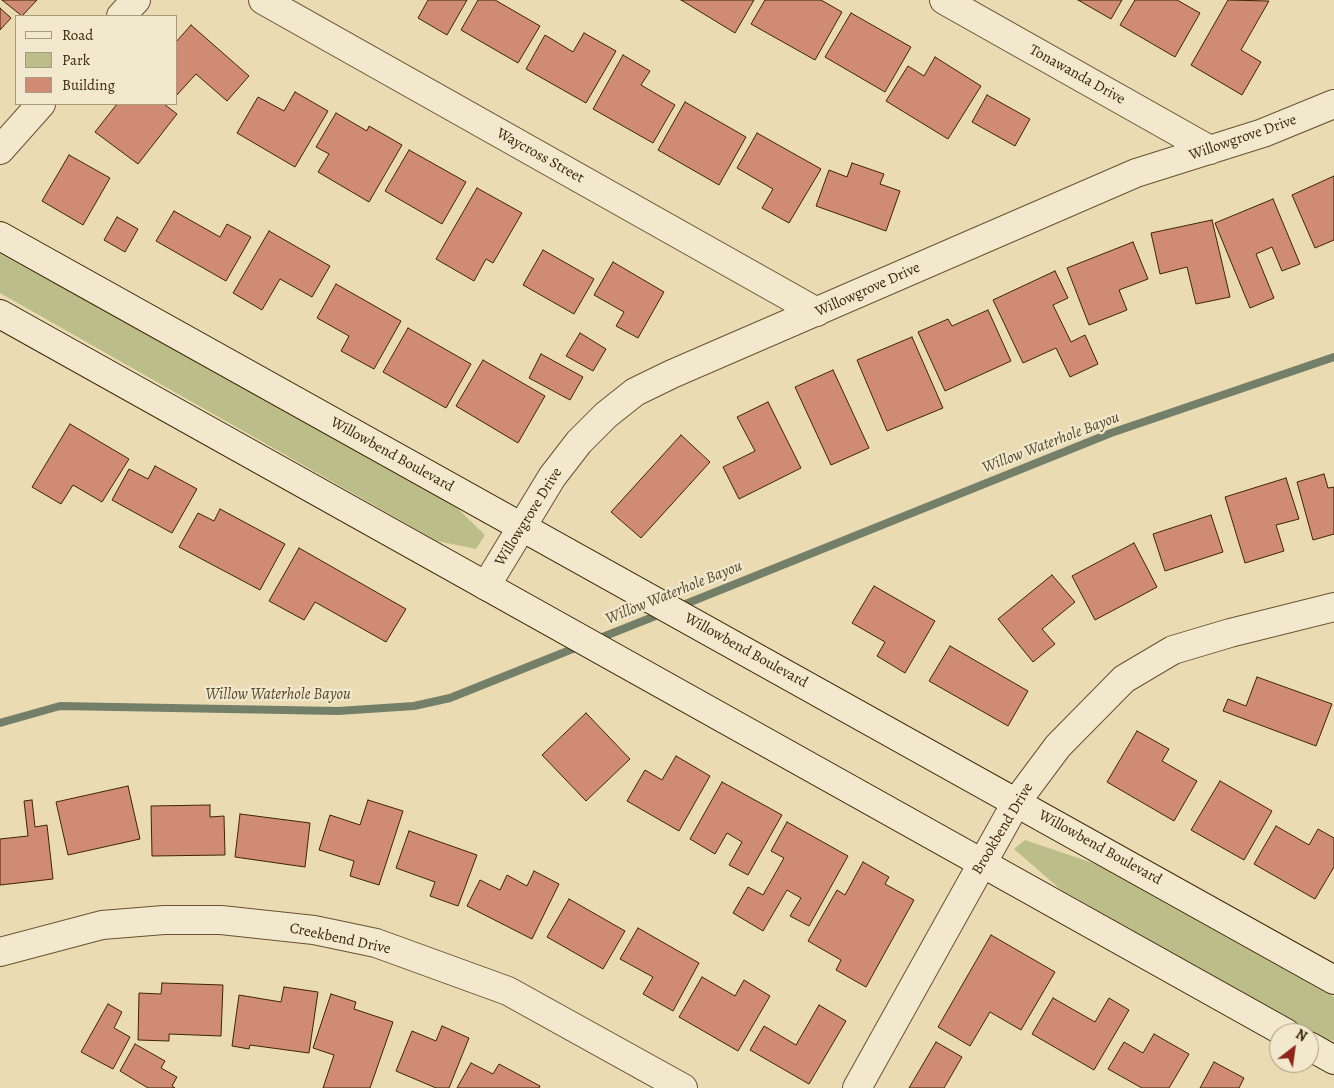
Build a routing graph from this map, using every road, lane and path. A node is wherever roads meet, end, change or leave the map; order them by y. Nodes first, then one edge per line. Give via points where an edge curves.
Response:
1 (136, 0) edge
2 (263, 0) edge
3 (944, 0) edge
4 (122, 15) edge
5 (1334, 104) edge
6 (40, 105) edge
7 (0, 150) edge
8 (1210, 150) junction
9 (0, 236) edge
10 (817, 312) junction
11 (0, 314) edge
12 (520, 527) junction
13 (486, 586) junction
14 (1334, 607) edge
15 (1016, 801) junction
16 (982, 861) junction
17 (0, 952) edge
18 (1334, 980) edge
19 (1269, 1023) edge
20 (1319, 1052) edge
21 (1334, 1060) edge
22 (683, 1088) edge
23 (857, 1088) edge

1 - 4 street
2 - 10 street, Waycross Street
3 - 8 street, Tonawanda Drive
5 - 8 street, Willowgrove Drive
6 - 7 street
8 - 10 street, Willowgrove Drive via 1128,177
9 - 12 street, Willowbend Boulevard
10 - 12 street, Willowgrove Drive via 635,392 579,442 552,476
11 - 13 street
12 - 13 street, Willowgrove Drive
12 - 15 street, Willowbend Boulevard
13 - 16 street
14 - 15 street, Brookbend Drive via 1173,650 1124,678 1058,746
15 - 16 street, Brookbend Drive
15 - 18 street, Willowbend Boulevard
16 - 19 street
16 - 23 street, Brookbend Drive
17 - 22 street, Creekbend Drive via 102,925 164,920 222,920 314,930 376,944 508,991
20 - 21 street

